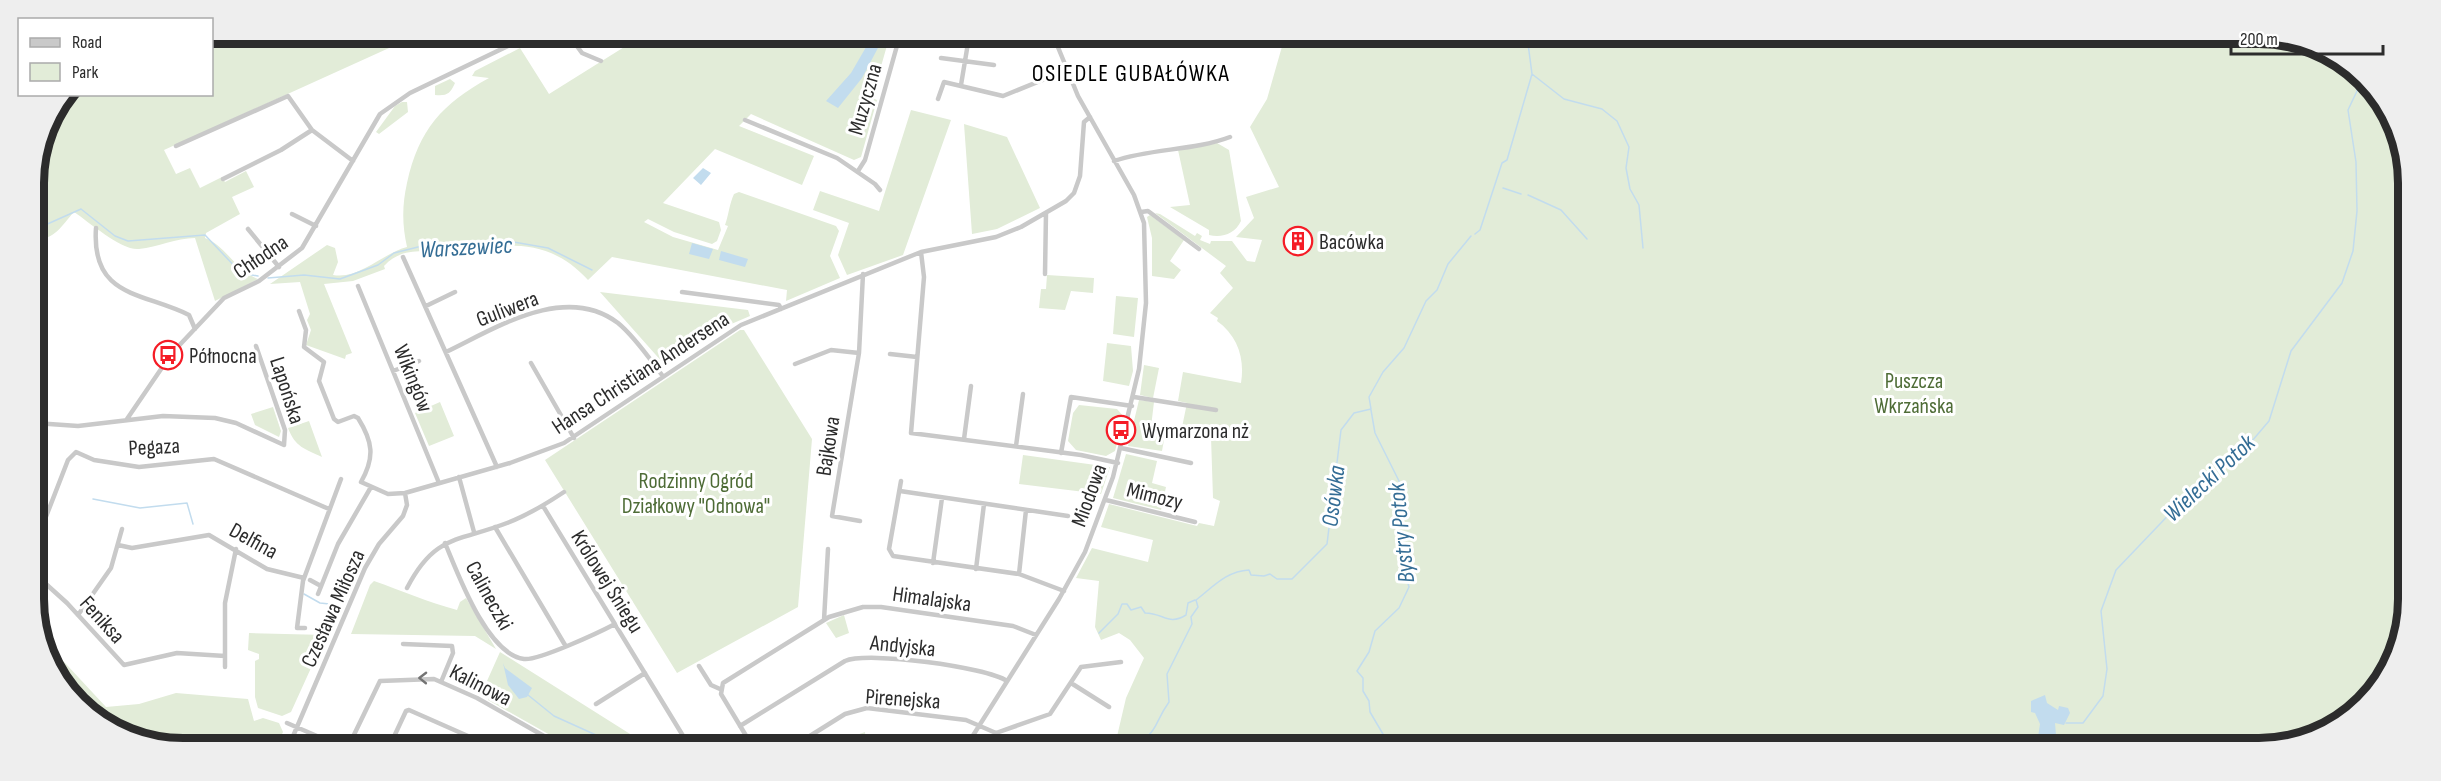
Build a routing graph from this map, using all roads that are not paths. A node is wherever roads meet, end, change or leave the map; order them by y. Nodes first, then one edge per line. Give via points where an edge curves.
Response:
1 (513, 44) edge
2 (575, 44) edge
3 (897, 44) edge
4 (968, 44) edge
5 (1057, 44) edge
6 (941, 58) dead end
7 (601, 61) dead end
8 (965, 62) junction
9 (994, 65) dead end
10 (1070, 73) junction
11 (961, 85) junction
12 (938, 99) dead end
13 (1089, 117) junction
14 (745, 120) dead end
15 (312, 130) junction
16 (1230, 137) dead end
17 (176, 146) dead end
18 (353, 161) junction
19 (1114, 161) junction
20 (858, 171) junction
21 (223, 179) dead end
22 (880, 190) dead end
23 (1141, 212) junction
24 (1046, 213) junction
25 (292, 214) dead end
26 (316, 226) junction
27 (96, 228) dead end
28 (248, 229) dead end
29 (1199, 249) dead end
30 (921, 252) junction
31 (404, 257) dead end
32 (279, 267) junction
33 (863, 274) junction
34 (1045, 274) dead end
35 (358, 286) dead end
36 (455, 292) dead end
37 (682, 292) dead end
38 (426, 306) junction
39 (781, 309) junction
40 (299, 311) dead end
41 (195, 330) junction
42 (256, 346) dead end
43 (446, 352) junction
44 (859, 353) junction
45 (890, 354) dead end
46 (917, 357) junction
47 (419, 361) dead end
48 (531, 363) dead end
49 (795, 364) dead end
50 (393, 371) junction
51 (662, 375) junction
52 (971, 386) dead end
53 (1023, 394) dead end
54 (1134, 397) junction
55 (1132, 406) junction
56 (1207, 408) junction
57 (1216, 410) dead end
58 (1206, 415) dead end
59 (127, 419) junction
60 (44, 422) edge
61 (574, 438) junction
62 (964, 440) junction
63 (1016, 447) junction
64 (1121, 448) junction
65 (1061, 453) junction
66 (1118, 463) junction
67 (1191, 463) dead end
68 (497, 466) junction
69 (459, 477) junction
70 (341, 479) dead end
71 (901, 481) dead end
72 (439, 483) junction
73 (371, 487) junction
74 (900, 491) junction
75 (564, 492) dead end
76 (405, 493) junction
77 (942, 498) junction
78 (1106, 500) junction
79 (984, 504) junction
80 (543, 506) junction
81 (329, 509) junction
82 (1026, 510) junction
83 (1068, 516) dead end
84 (860, 520) dead end
85 (44, 522) edge
86 (1195, 522) dead end
87 (495, 527) junction
88 (122, 530) dead end
89 (474, 532) junction
90 (445, 543) junction
91 (118, 545) junction
92 (236, 549) junction
93 (828, 549) dead end
94 (933, 563) junction
95 (976, 569) junction
96 (1018, 574) junction
97 (304, 578) junction
98 (310, 580) dead end
99 (44, 583) edge
100 (321, 586) junction
101 (407, 588) dead end
102 (1064, 591) junction
103 (318, 594) dead end
104 (78, 615) junction
105 (824, 620) junction
106 (615, 624) junction
107 (305, 628) dead end
108 (1036, 635) junction
109 (403, 644) dead end
110 (565, 645) junction
111 (225, 656) junction
112 (1121, 662) dead end
113 (699, 666) dead end
114 (225, 667) dead end
115 (645, 673) junction
116 (1007, 681) junction
117 (441, 682) junction
118 (1071, 683) junction
119 (720, 688) junction
120 (596, 704) dead end
121 (1108, 707) dead end
122 (287, 723) dead end
123 (740, 726) junction
124 (978, 726) junction
125 (297, 727) junction
126 (292, 738) edge
127 (321, 738) edge
128 (353, 738) edge
129 (393, 738) edge
130 (472, 738) edge
131 (547, 738) edge
132 (684, 738) edge
133 (747, 738) edge
134 (807, 738) edge
135 (971, 738) edge

1 - 18 street, Chłodna via 398,100 380,114
2 - 7 street via 582,53
3 - 20 street, Muzyczna via 865,160
4 - 8 street
5 - 10 street, Miodowa
6 - 8 street
8 - 9 street
8 - 11 street
10 - 11 street via 1003,96
10 - 13 street, Miodowa
11 - 12 street via 944,82
13 - 19 street, Miodowa
13 - 24 street, Hansa Christiana Andersena via 1084,126 1078,185 1069,199
14 - 20 street via 817,149
15 - 17 street via 288,96
15 - 18 street
15 - 21 street
16 - 19 street
18 - 26 street, Chłodna
19 - 23 street, Miodowa
20 - 22 street
23 - 29 street via 1148,211
23 - 54 street, Miodowa via 1147,239 1146,303
24 - 30 street, Hansa Christiana Andersena via 1002,235
24 - 34 street
25 - 26 street
26 - 32 street, Chłodna via 302,248
27 - 41 street via 99,259 114,284 130,295 189,315
28 - 32 street
30 - 33 street, Hansa Christiana Andersena
30 - 46 street via 924,273
31 - 38 street
32 - 41 street, Chłodna via 227,296
33 - 39 street, Hansa Christiana Andersena
33 - 44 street, Bajkowa
35 - 50 street, Wikingów
36 - 38 street
37 - 39 street via 779,305
38 - 43 street
39 - 51 street, Hansa Christiana Andersena via 734,329
40 - 73 street via 306,330 304,347 324,362 319,381 334,419 338,422 358,418 370,446 371,462 361,482
41 - 59 street, Chłodna via 172,353
42 - 59 street, Lapońska via 285,430 284,445 215,418
43 - 51 street, Guliwera via 541,310 578,307 616,321
43 - 68 street
44 - 49 street via 831,350
44 - 84 street, Bajkowa via 832,516
45 - 46 street
46 - 62 street via 911,433
47 - 50 street
48 - 61 street
50 - 72 street, Wikingów
51 - 61 street, Hansa Christiana Andersena
52 - 62 street
53 - 63 street
54 - 55 street, Miodowa
54 - 56 street
55 - 64 street, Miodowa
55 - 65 street via 1071,397
56 - 57 street
56 - 58 street
59 - 60 street via 78,426
61 - 68 street, Hansa Christiana Andersena
62 - 63 street
63 - 65 street
64 - 66 street, Miodowa
64 - 67 street
65 - 66 street
66 - 78 street, Miodowa
68 - 69 street, Hansa Christiana Andersena
69 - 72 street, Hansa Christiana Andersena
69 - 89 street
70 - 81 street
71 - 74 street
72 - 76 street, Hansa Christiana Andersena
73 - 76 street via 388,494
73 - 100 street via 338,544
74 - 77 street
74 - 94 street via 890,554
75 - 80 street
76 - 125 street, Czesława Miłosza via 406,511 365,568
77 - 79 street
77 - 94 street
78 - 86 street, Mimozy
78 - 102 street, Miodowa
79 - 82 street
79 - 95 street
80 - 87 street
80 - 106 street, Królowej Śniegu
81 - 85 street, Pegaza via 214,459 139,467 94,460 76,452 68,459
81 - 97 street
82 - 83 street
82 - 96 street
87 - 89 street
87 - 110 street
88 - 91 street
89 - 90 street
90 - 101 street via 421,564
90 - 110 street, Calineczki via 471,601 500,647 528,659
91 - 92 street, Delfina via 132,548 209,535
91 - 104 street via 109,572
92 - 97 street, Delfina via 267,569
92 - 111 street via 225,603
93 - 105 street
94 - 95 street
95 - 96 street
96 - 102 street
97 - 107 street via 297,628
98 - 100 street
99 - 104 street, Feniksa
100 - 103 street
102 - 108 street, Miodowa
104 - 111 street, Feniksa via 123,665 177,653
105 - 108 street, Himalajska via 849,609 881,607 1013,626
105 - 119 street, Himalajska via 725,681
106 - 110 street, Calineczki
106 - 115 street, Królowej Śniegu
108 - 116 street, Miodowa
109 - 117 street via 452,646 454,651
111 - 114 street
112 - 118 street, Pirenejska via 1081,667
113 - 119 street via 711,685
115 - 120 street
115 - 132 street, Królowej Śniegu
116 - 123 street, Andyjska via 987,673 876,656 855,657
116 - 124 street, Miodowa
117 -> 128 street, Kalinowa via 382,680
117 - 131 street, Kalinowa
118 - 121 street
118 - 124 street, Pirenejska via 1050,714 996,733
119 - 123 street
122 - 125 street
123 - 133 street
124 - 134 street, Pirenejska via 966,720 867,708 845,714
124 - 135 street, Miodowa
125 - 126 street, Czesława Miłosza
125 - 127 street
129 - 130 street via 409,710

